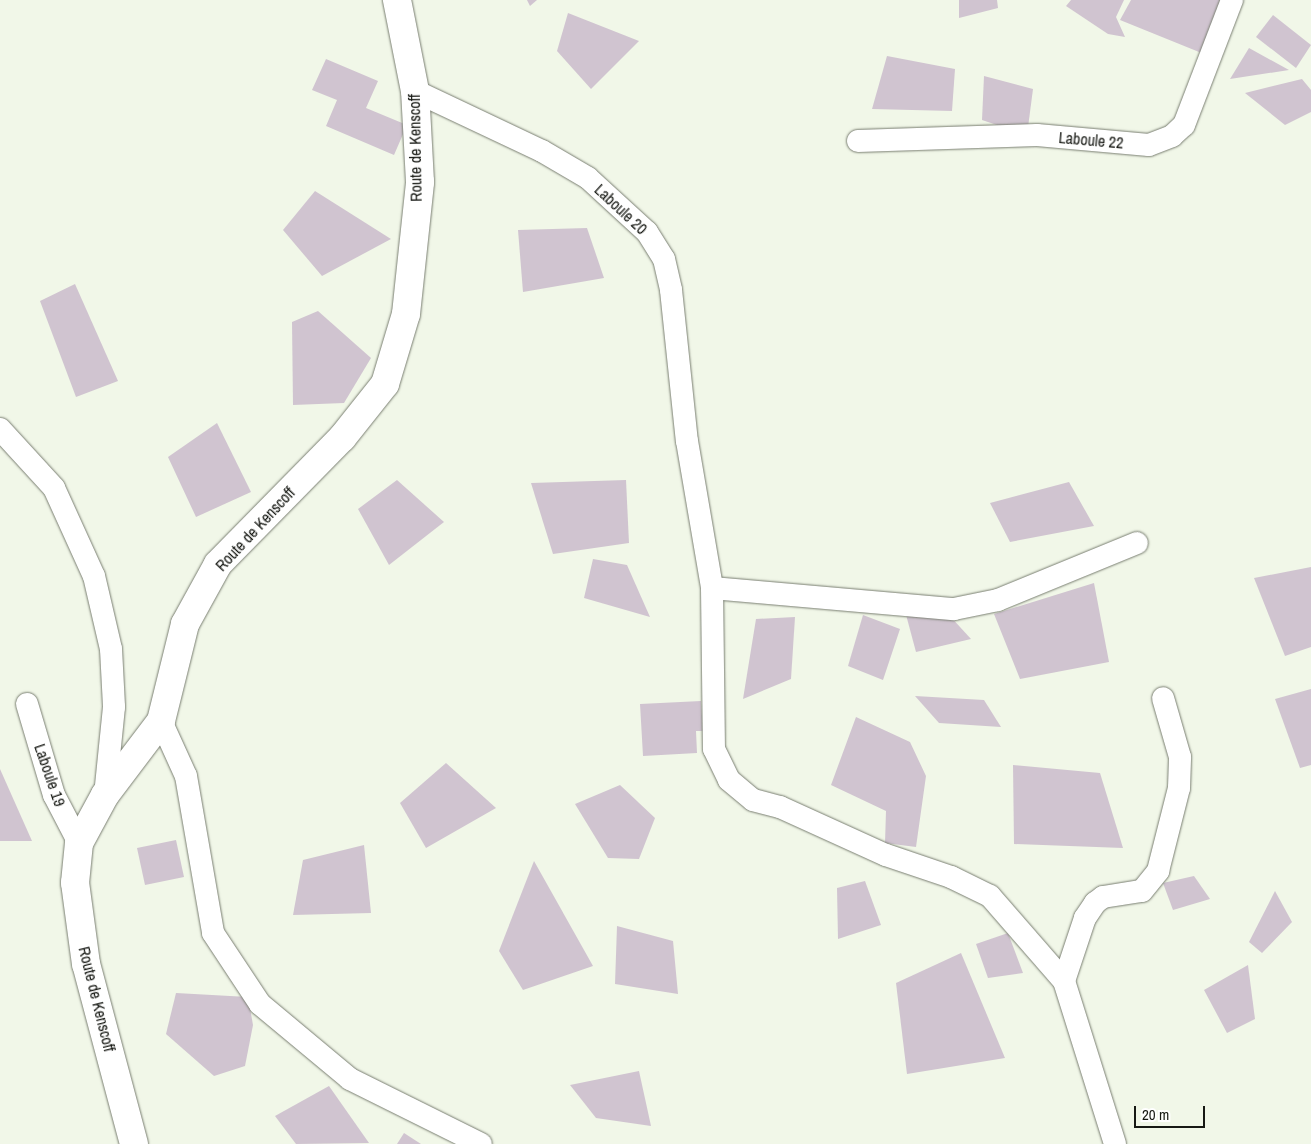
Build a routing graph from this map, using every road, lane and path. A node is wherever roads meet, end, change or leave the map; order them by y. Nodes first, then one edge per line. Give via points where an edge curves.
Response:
1 (397, 0) edge
2 (1232, 0) edge
3 (415, 90) junction
4 (858, 141) dead end
5 (0, 429) edge
6 (1137, 542) dead end
7 (712, 588) junction
8 (1163, 698) dead end
9 (27, 704) dead end
10 (161, 721) junction
11 (105, 795) junction
12 (79, 843) junction
13 (1064, 981) junction
14 (134, 1144) edge
15 (481, 1144) edge
16 (1115, 1144) edge

1 - 3 main road, Route de Kenscoff
2 - 4 street, Laboule 22 via 1184,125 1172,136 1149,145 1037,135
3 - 7 street, Laboule 20 via 588,178 647,232 664,260 672,290 687,441
3 - 10 main road, Route de Kenscoff via 420,182 406,314 385,384 342,438 218,564 185,624
5 - 11 street via 54,488 94,576 112,649 114,707
6 - 7 street via 998,600 954,609
7 - 13 street, Laboule 20 via 714,749 729,780 754,800 780,807 886,855 951,877 990,896
8 - 13 street via 1180,757 1180,772 1158,871 1142,891 1103,897 1095,903 1085,918
9 - 12 street, Laboule 19 via 54,795
10 - 11 main road, Route de Kenscoff
10 - 15 street via 186,776 213,933 260,1004 350,1080
11 - 12 main road, Route de Kenscoff
12 - 14 main road, Route de Kenscoff via 75,883 86,964
13 - 16 street

